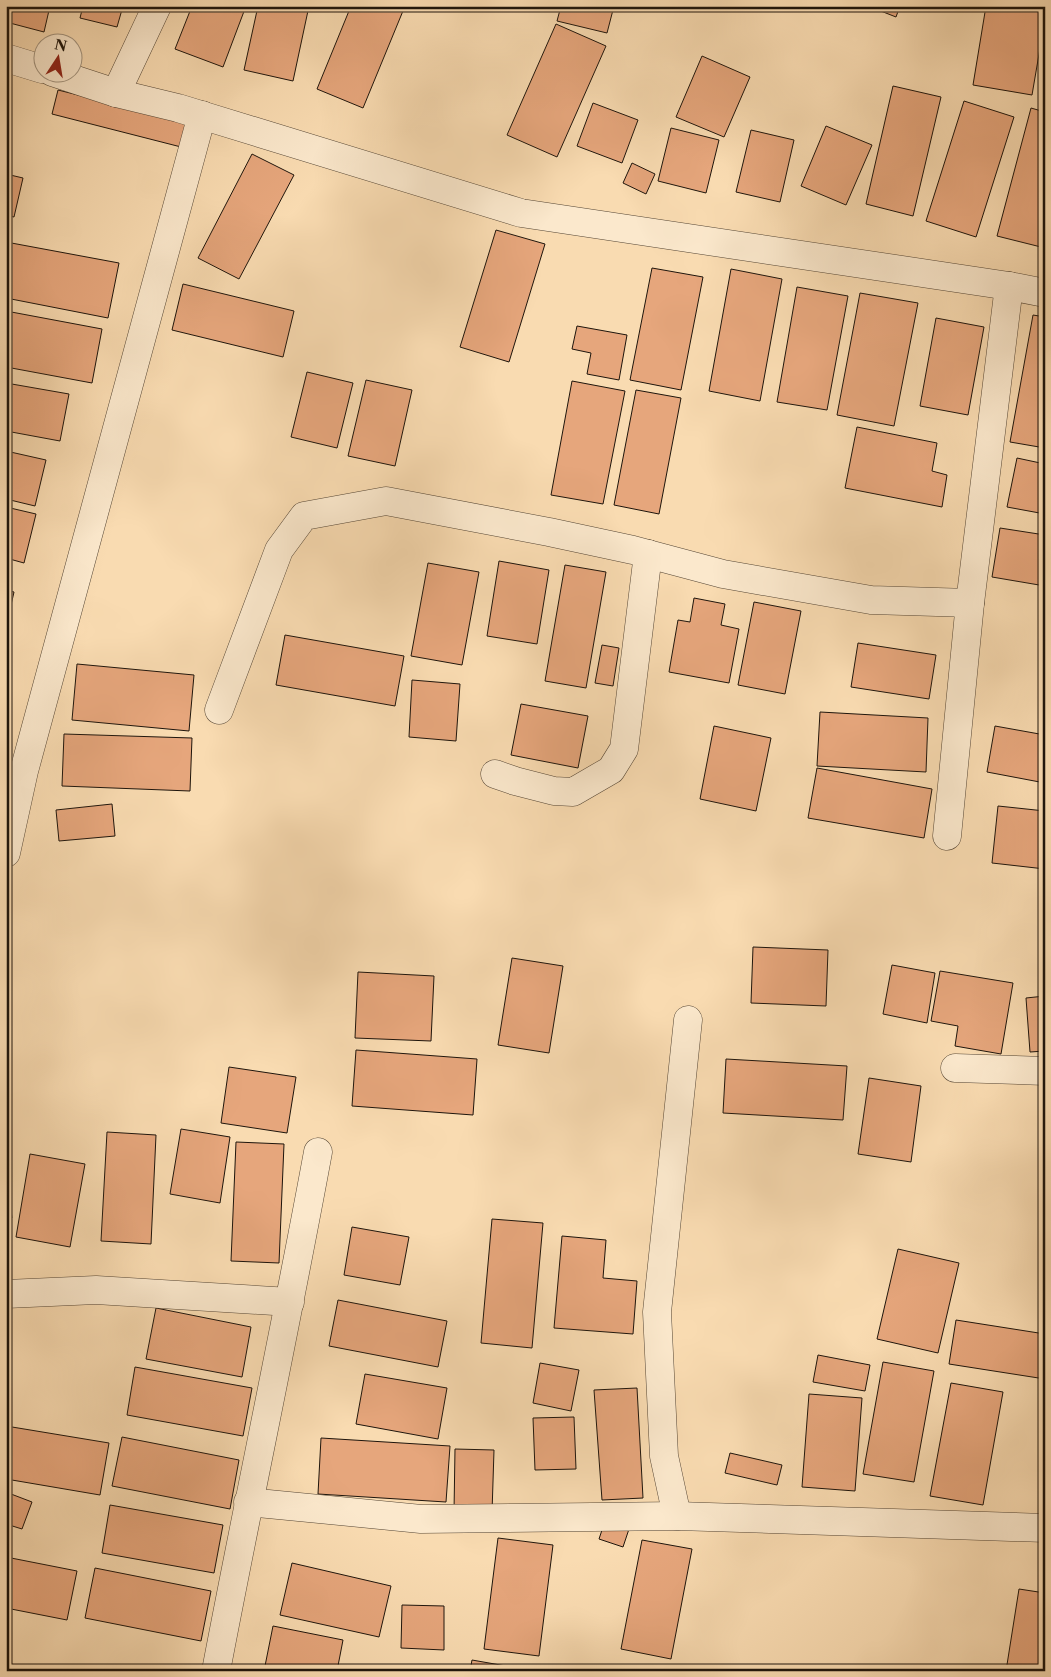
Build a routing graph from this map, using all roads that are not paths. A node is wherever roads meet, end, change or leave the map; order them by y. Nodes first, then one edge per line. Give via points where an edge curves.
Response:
1 (157, 6) edge
2 (6, 58) edge
3 (32, 66) edge
4 (82, 82) edge
5 (116, 93) junction
6 (202, 116) junction
7 (1009, 286) junction
8 (1045, 293) edge
9 (648, 554) junction
10 (970, 603) junction
11 (219, 710) dead end
12 (494, 774) dead end
13 (947, 836) dead end
14 (6, 852) edge
15 (688, 1020) dead end
16 (955, 1068) dead end
17 (1045, 1071) edge
18 (318, 1152) dead end
19 (6, 1294) edge
20 (290, 1302) junction
21 (248, 1502) junction
22 (677, 1516) junction
23 (1045, 1528) edge
24 (216, 1671) edge

1 - 5 street
2 - 3 street
4 - 5 street
5 - 6 street
6 - 7 street via 521,213
6 - 14 street via 27,762
7 - 8 street
7 - 10 street
9 - 10 street via 723,574 870,600
9 - 11 street via 386,501 304,516 279,550
9 - 12 street via 624,749 611,770 573,792 554,791
10 - 13 street
15 - 22 street via 657,1312 664,1456
16 - 17 street
18 - 20 street
19 - 20 street via 96,1290
20 - 21 street
21 - 22 street via 421,1518
21 - 24 street
22 - 23 street

